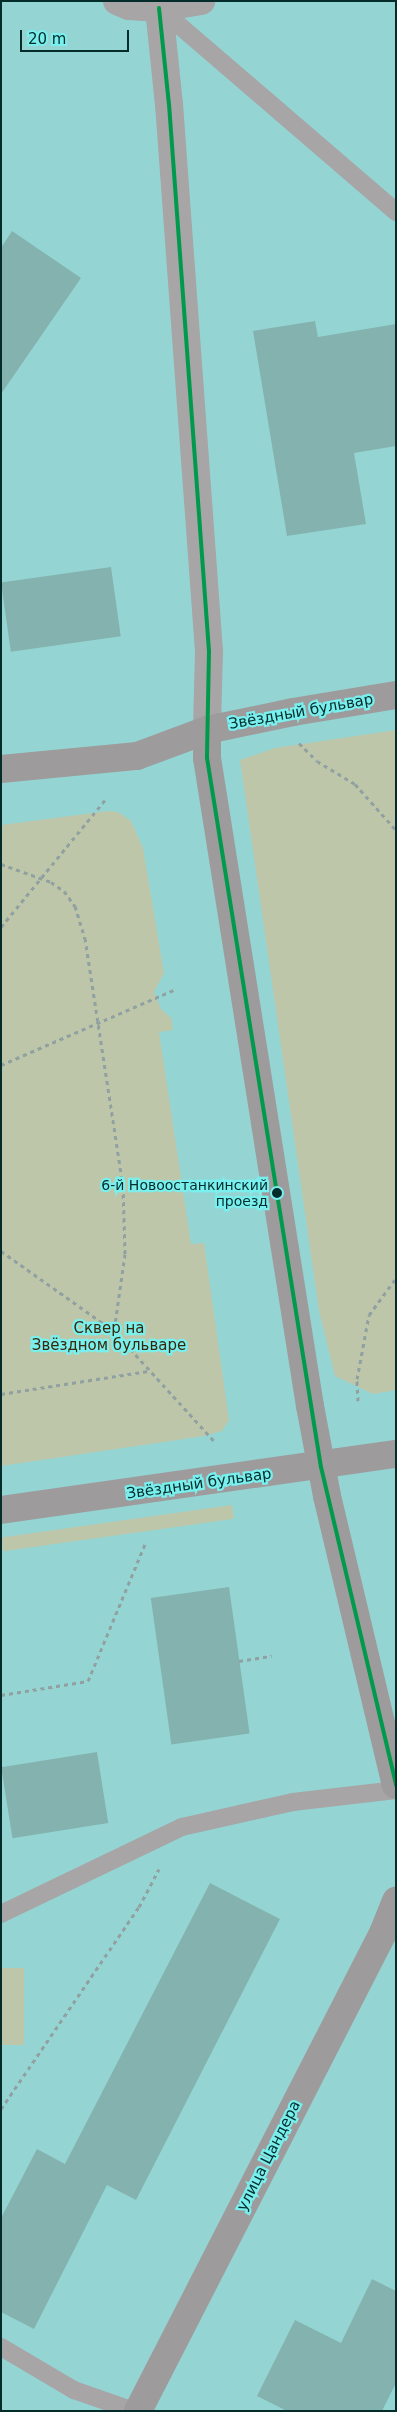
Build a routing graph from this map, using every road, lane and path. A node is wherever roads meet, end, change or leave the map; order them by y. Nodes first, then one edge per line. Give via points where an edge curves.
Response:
1 (117, 1) edge
2 (201, 1) edge
3 (159, 8) junction
4 (396, 212) edge
5 (396, 696) edge
6 (207, 730) junction
7 (297, 738) dead end
8 (1, 769) edge
9 (104, 800) dead end
10 (396, 830) edge
11 (1, 864) edge
12 (42, 878) junction
13 (1, 927) edge
14 (176, 989) dead end
15 (100, 1024) junction
16 (1, 1065) edge
17 (1, 1251) edge
18 (396, 1278) edge
19 (114, 1331) junction
20 (148, 1371) junction
21 (1, 1394) edge
22 (358, 1401) dead end
23 (216, 1442) dead end
24 (396, 1454) edge
25 (321, 1467) junction
26 (1, 1510) edge
27 (146, 1542) dead end
28 (272, 1656) dead end
29 (240, 1661) dead end
30 (1, 1695) edge
31 (396, 1785) edge
32 (396, 1790) edge
33 (182, 1827) junction
34 (396, 1900) edge
35 (1, 1914) edge
36 (2, 2107) edge
37 (1, 2347) edge
38 (134, 2411) edge
39 (138, 2411) edge

1 - 3 street via 129,6
2 - 3 street
3 - 4 lane
3 - 6 street via 169,104 209,651
5 - 6 street, Звёздный бульвар
6 - 8 street, Звёздный бульвар via 137,756
6 - 25 street via 209,768
7 - 10 path via 300,748 355,784
9 - 12 path
11 - 12 path
12 - 13 path
12 - 15 path via 64,892 75,906 84,938 94,1010
14 - 15 path
15 - 16 path
15 - 19 path via 123,1186 125,1254
17 - 19 path
18 - 22 path via 370,1315 357,1379
19 - 20 path
20 - 21 path
20 - 23 path
24 - 25 street, Звёздный бульвар
25 - 26 street, Звёздный бульвар
25 - 31 street
27 - 30 path via 88,1681
28 - 29 path
32 - 33 lane via 293,1802
33 - 35 lane
33 - 36 path via 139,1907
34 - 39 street, улица Цандера via 383,1933
37 - 38 lane via 74,2390

